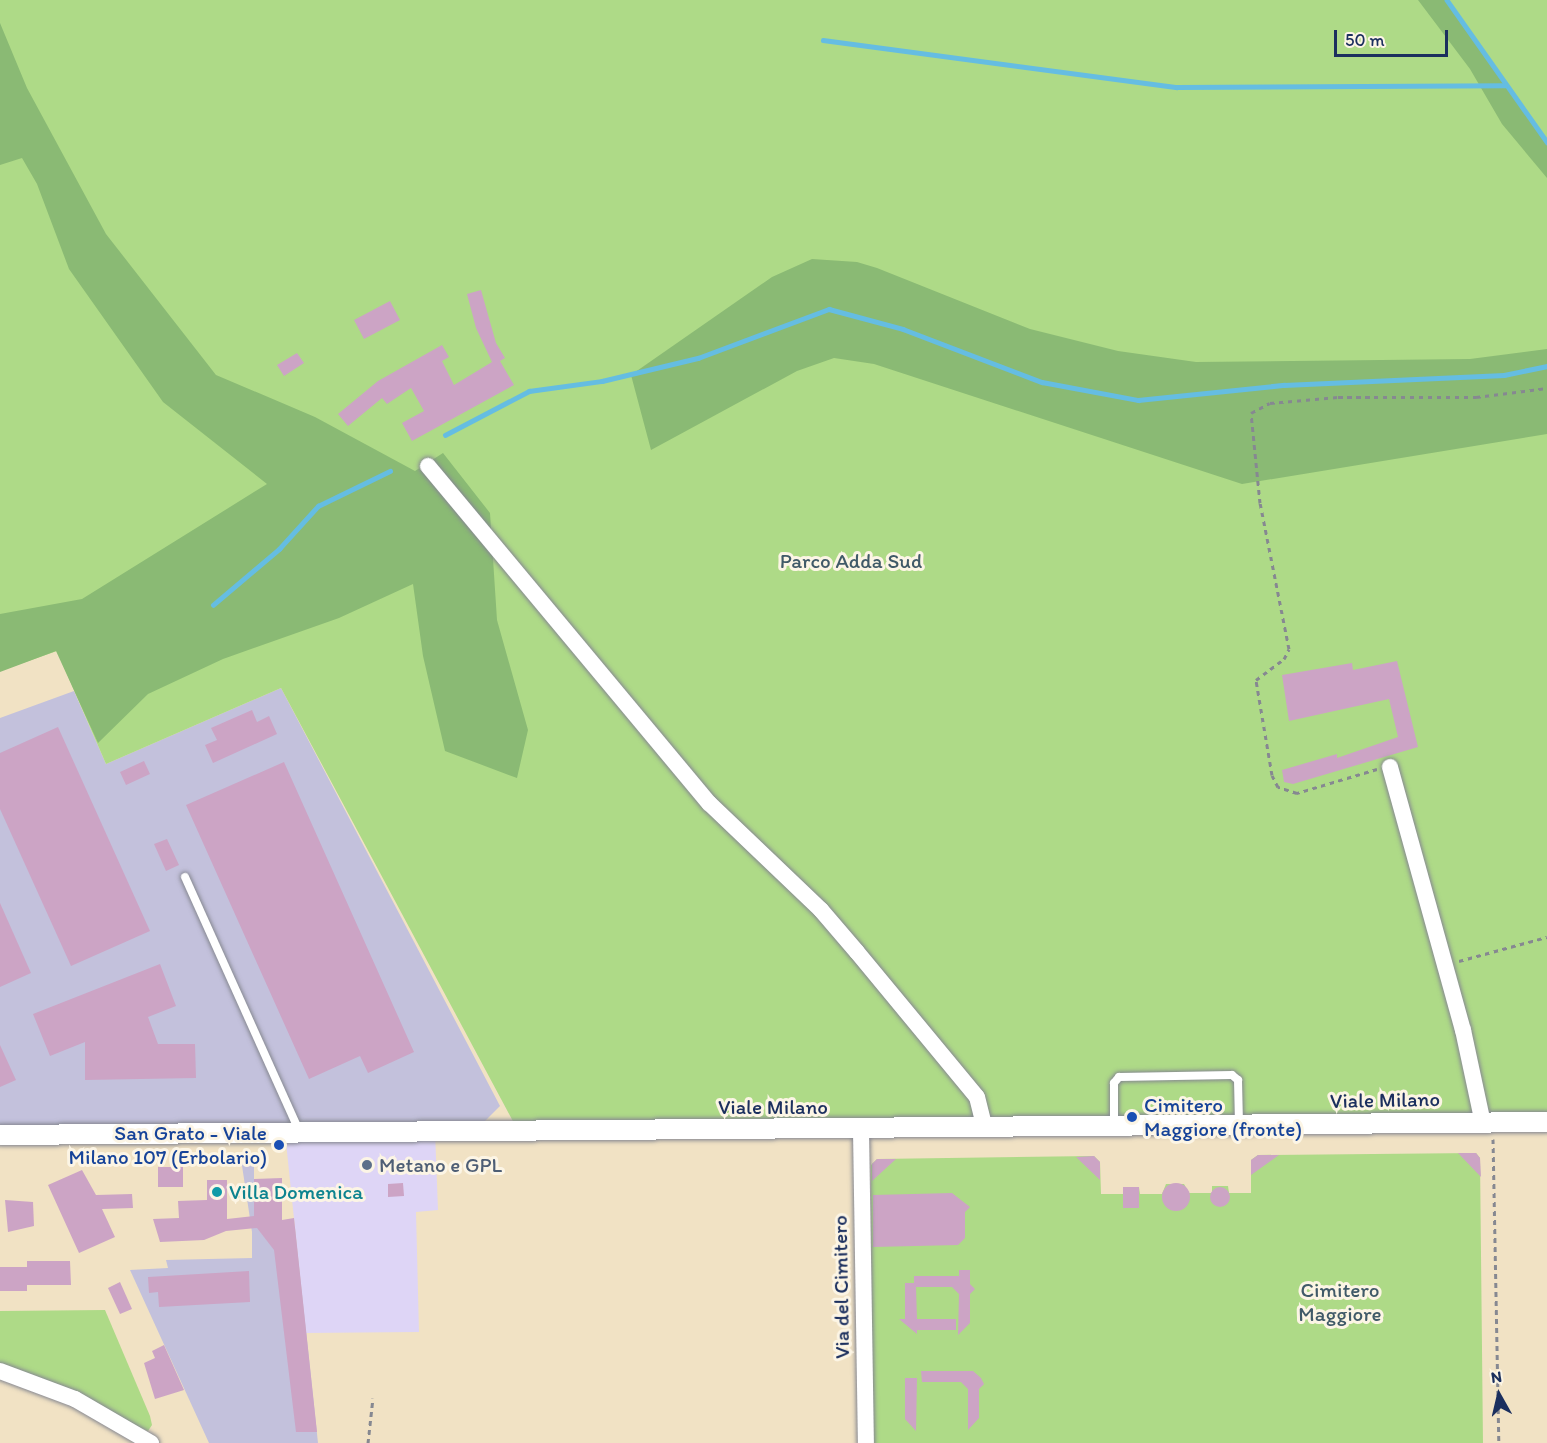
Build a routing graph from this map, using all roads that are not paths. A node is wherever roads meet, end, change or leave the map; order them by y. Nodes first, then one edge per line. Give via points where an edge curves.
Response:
1 (428, 466) dead end
2 (1390, 767) road end
3 (184, 878) dead end
4 (1547, 1122) edge
5 (1488, 1123) junction
6 (1239, 1125) junction
7 (1114, 1127) junction
8 (986, 1129) junction
9 (861, 1130) junction
10 (300, 1133) junction
11 (0, 1135) edge
12 (0, 1371) edge
13 (151, 1443) edge
14 (866, 1443) edge

1 - 8 street via 709,804 821,910 857,952 977,1096
2 - 5 street
3 - 10 lane
4 - 5 street, Viale Milano
5 - 6 street, Viale Milano
6 - 7 street, Viale Milano
6 - 7 lane via 1235,1076 1122,1076 1114,1083
7 - 8 street, Viale Milano
8 - 9 street, Viale Milano
9 - 10 street, Viale Milano
9 - 14 street, Via del Cimitero
10 - 11 street, Viale Milano
12 - 13 street via 66,1395

